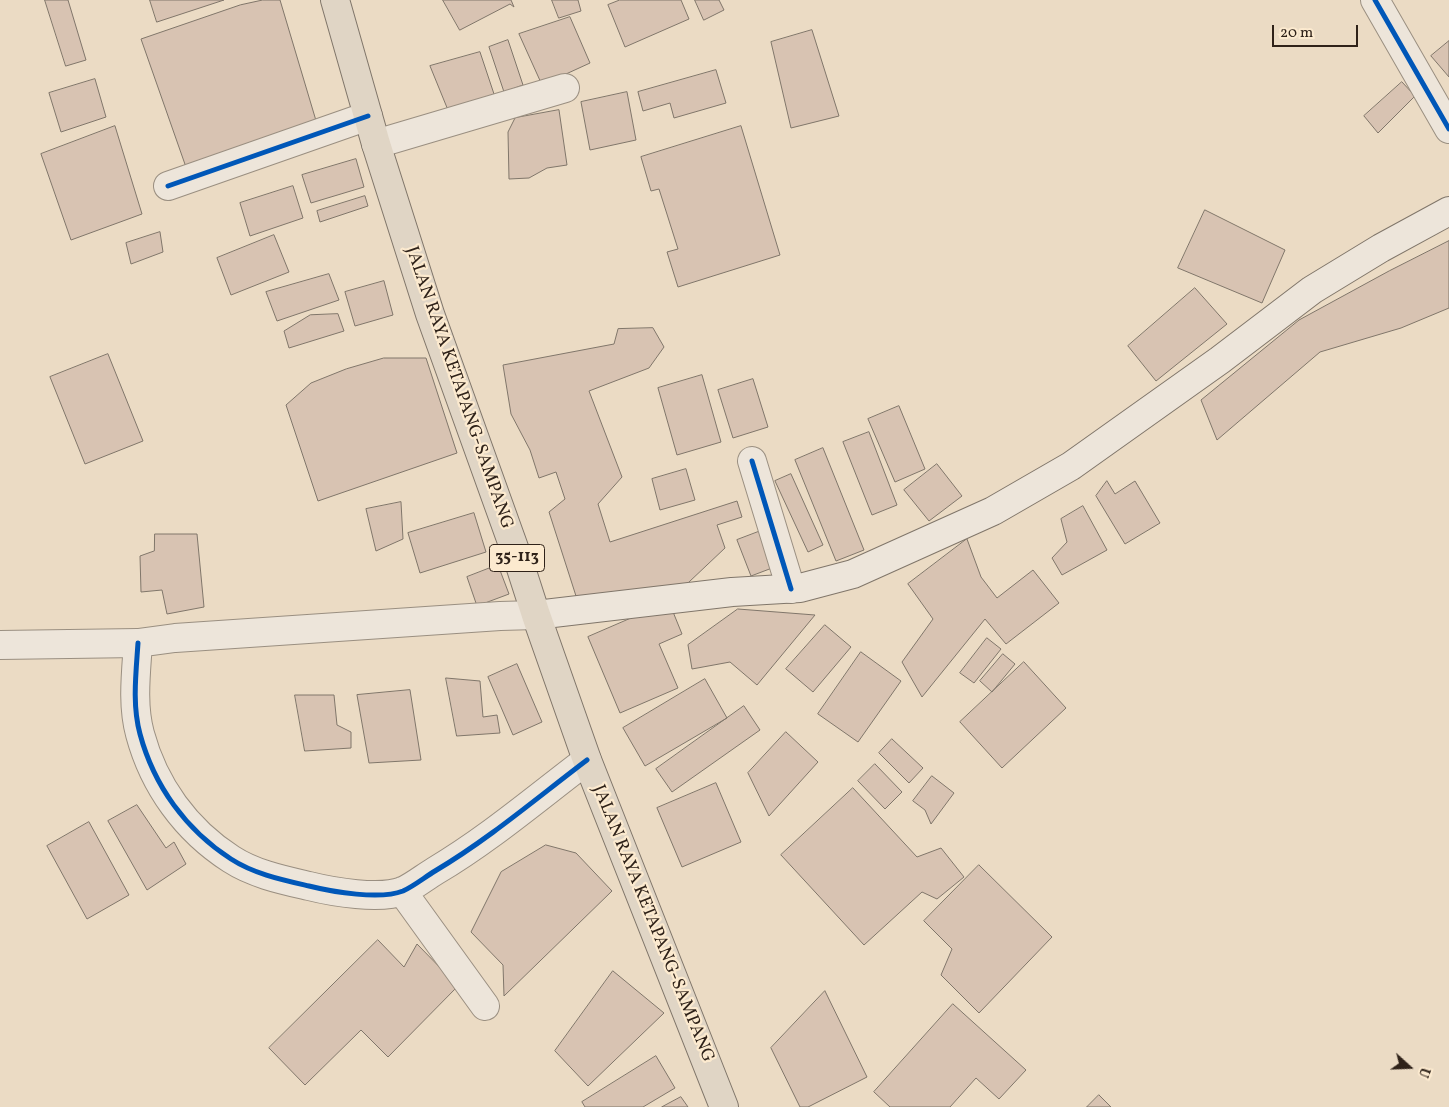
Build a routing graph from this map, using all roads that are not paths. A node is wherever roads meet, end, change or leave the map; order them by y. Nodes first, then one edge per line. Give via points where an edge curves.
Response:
1 (335, 0) edge
2 (1375, 0) edge
3 (565, 88) dead end
4 (368, 116) junction
5 (1449, 129) edge
6 (376, 144) junction
7 (168, 186) dead end
8 (1449, 211) edge
9 (752, 461) dead end
10 (791, 589) junction
11 (536, 615) junction
12 (138, 643) junction
13 (0, 645) edge
14 (588, 760) junction
15 (402, 891) junction
16 (485, 1006) dead end
17 (724, 1107) edge

1 - 4 main road, JALAN RAYA KETAPANG-SAMPANG / 35-113
2 - 5 street
3 - 6 street
4 - 6 main road, JALAN RAYA KETAPANG-SAMPANG / 35-113
4 - 7 street
6 - 11 main road, JALAN RAYA KETAPANG-SAMPANG / 35-113 via 430,314
8 - 10 street via 1312,290 1072,466 993,511 853,574
9 - 10 street
10 - 11 street via 732,592
11 - 12 street
11 - 14 main road, JALAN RAYA KETAPANG-SAMPANG / 35-113
12 - 13 street
12 - 15 street via 135,690 140,732 156,779 177,810 200,835 231,860 276,878 356,894
14 - 15 street via 458,858
14 - 17 main road, JALAN RAYA KETAPANG-SAMPANG / 35-113
15 - 16 street

